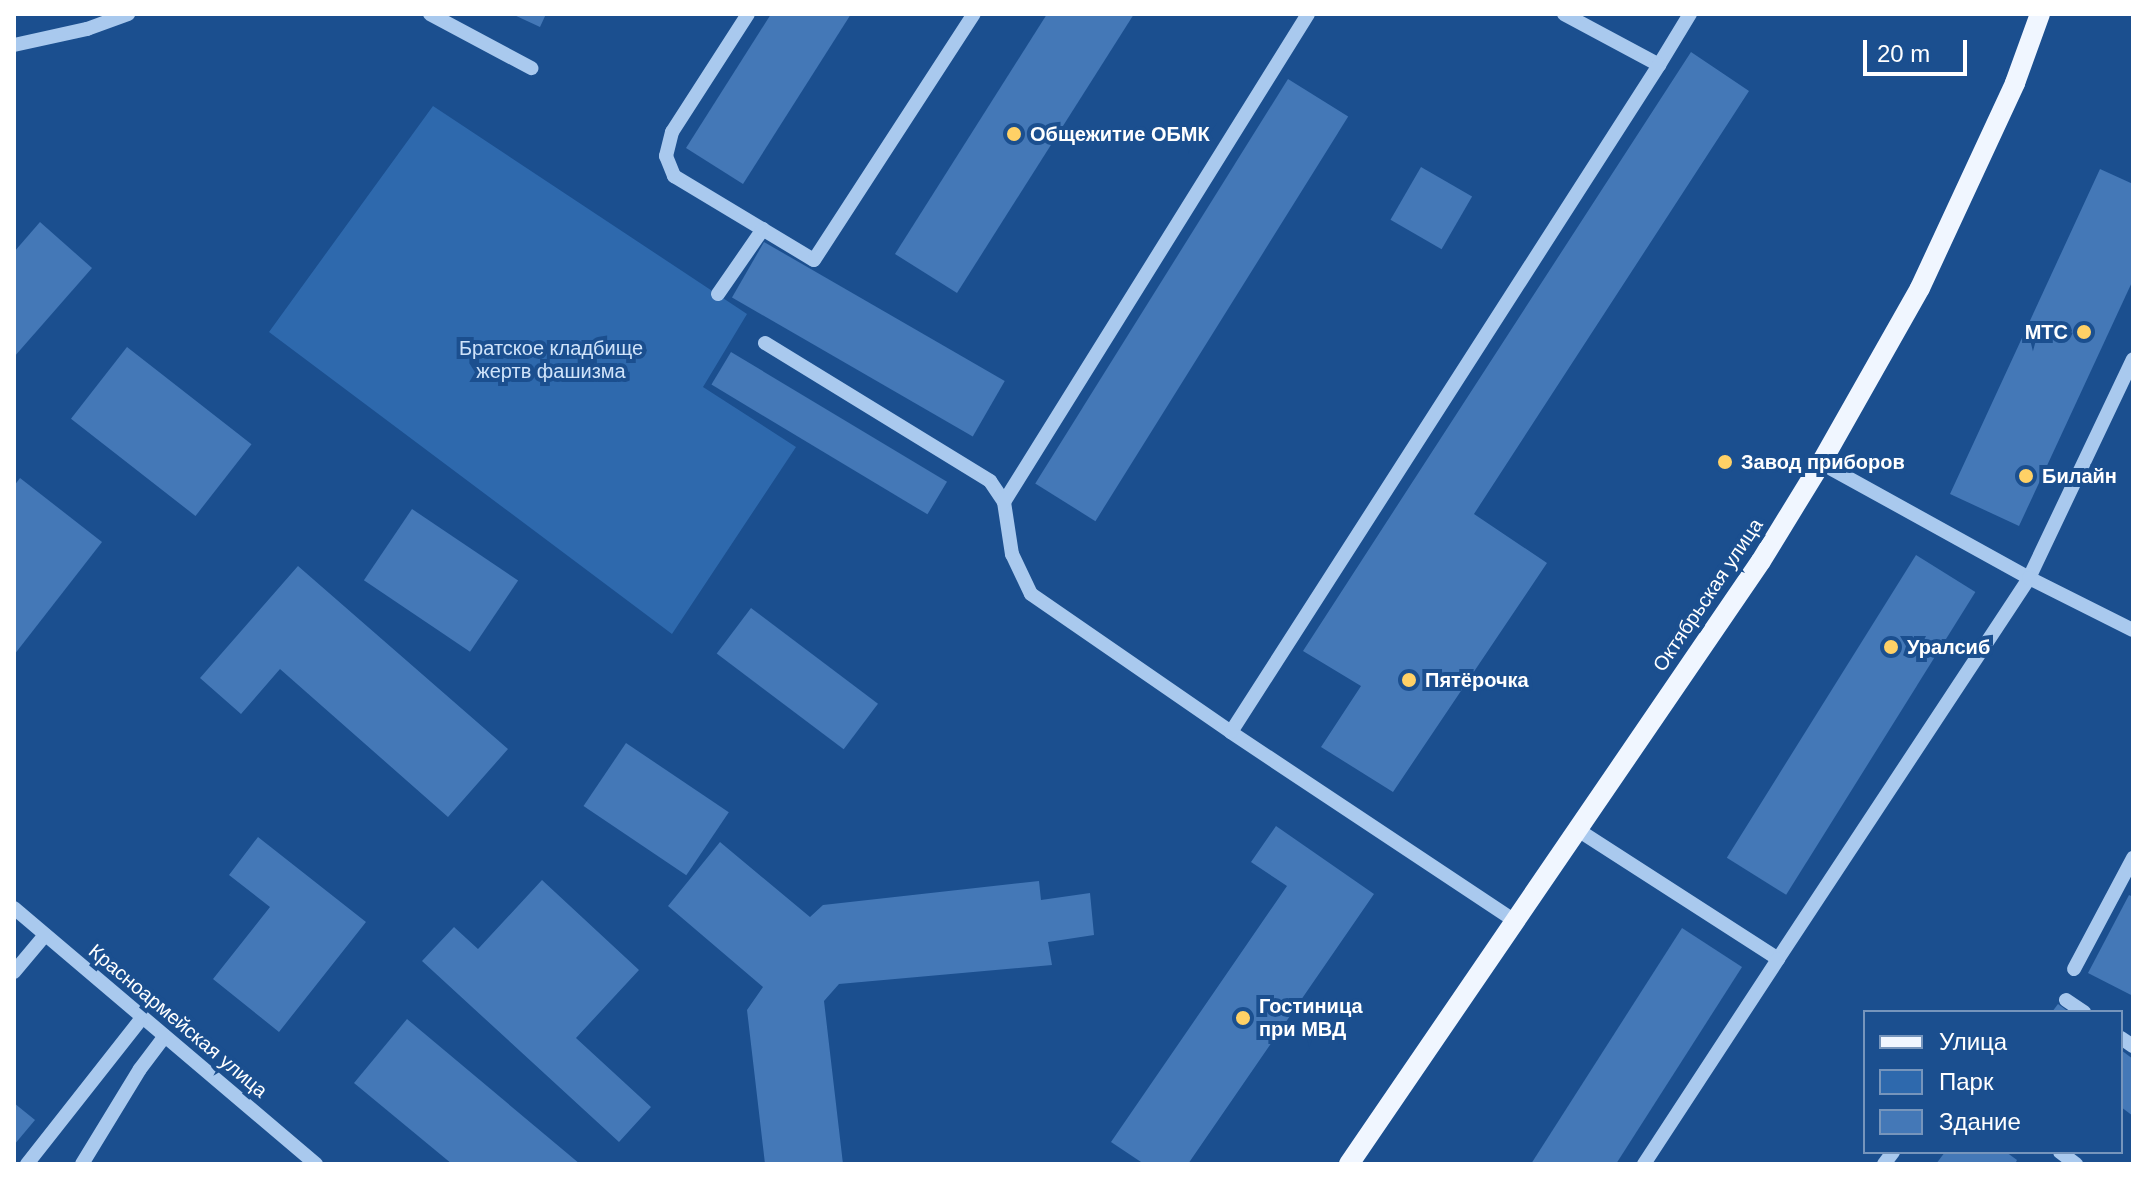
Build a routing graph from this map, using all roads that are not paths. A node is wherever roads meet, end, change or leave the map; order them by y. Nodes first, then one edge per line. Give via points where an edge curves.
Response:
1 (128, 14) edge
2 (430, 14) edge
3 (748, 14) edge
4 (974, 14) edge
5 (1308, 14) edge
6 (1564, 14) edge
7 (1690, 14) edge
8 (2040, 14) edge
9 (14, 45) edge
10 (1659, 65) junction
11 (531, 68) dead end
12 (763, 229) junction
13 (718, 294) dead end
14 (765, 343) dead end
15 (2133, 359) edge
16 (1821, 463) junction
17 (1004, 502) junction
18 (2029, 578) junction
19 (2133, 630) edge
20 (1231, 732) junction
21 (1578, 830) junction
22 (2133, 858) edge
23 (14, 908) edge
24 (1515, 921) junction
25 (45, 935) junction
26 (1778, 959) junction
27 (2074, 969) dead end
28 (14, 972) edge
29 (2066, 1000) dead end
30 (2081, 1010) edge
31 (142, 1018) junction
32 (165, 1036) junction
33 (27, 1164) edge
34 (82, 1164) edge
35 (316, 1164) edge
36 (1349, 1164) edge
37 (1644, 1164) edge

1 - 9 street
2 - 11 street
3 - 12 street via 672,132 666,156 674,176
4 - 12 street via 814,260
5 - 17 street
6 - 10 street
7 - 10 street
8 - 16 main road, Октябрьская улица via 2015,83 1920,288
10 - 20 street
12 - 13 street
14 - 17 street via 961,460 990,481
15 - 18 street
16 - 18 street
16 - 21 main road, Октябрьская улица via 1761,561
17 - 20 street via 1012,554 1031,594
18 - 19 street
18 - 26 street
20 - 24 street
21 - 24 main road, Октябрьская улица
21 - 26 street
22 - 27 street
23 - 25 street, Красноармейская улица
24 - 36 main road, Октябрьская улица
25 - 28 street
25 - 31 street, Красноармейская улица
26 - 37 street
29 - 30 street
31 - 32 street, Красноармейская улица
31 - 33 street
32 - 34 street
32 - 35 street, Красноармейская улица

